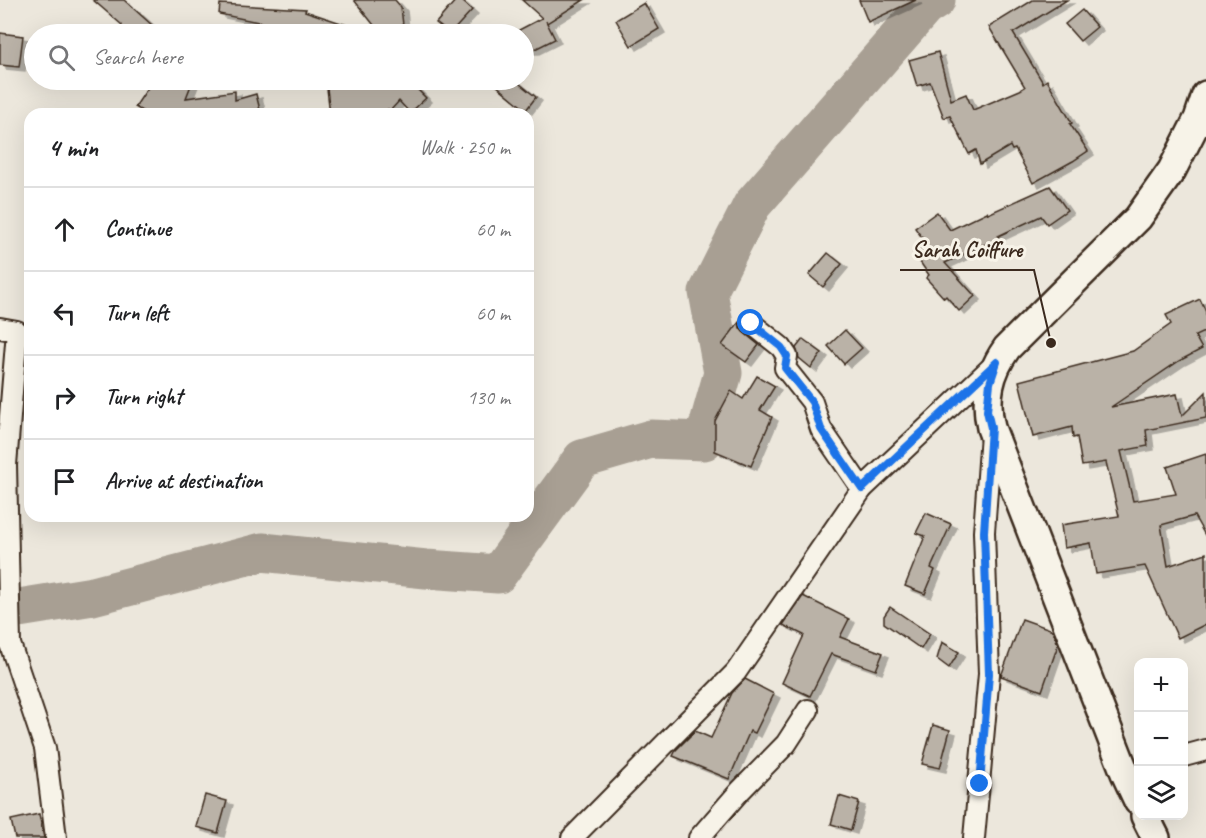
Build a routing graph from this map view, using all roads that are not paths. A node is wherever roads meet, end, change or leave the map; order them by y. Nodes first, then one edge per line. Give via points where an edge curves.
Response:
1 (1206, 95) edge
2 (751, 323) dead end
3 (0, 328) edge
4 (997, 362) junction
5 (991, 428) junction
6 (862, 489) junction
7 (5, 647) edge
8 (808, 710) dead end
9 (1206, 750) edge
10 (1188, 755) edge
11 (1132, 771) edge
12 (1147, 820) edge
13 (56, 838) edge
14 (572, 838) edge
15 (699, 838) edge
16 (974, 838) edge
17 (1155, 838) edge

1 - 4 street via 1172,170 1138,218
2 - 6 street via 781,347 787,356 785,368 812,402 821,429
3 - 7 street via 17,331 6,465
4 - 5 street via 988,396
4 - 6 street
5 - 11 street
5 - 16 street via 984,532 989,674
6 - 14 street via 736,672
7 - 13 street via 45,748
8 - 15 street via 786,744
9 - 10 street
12 - 17 street

